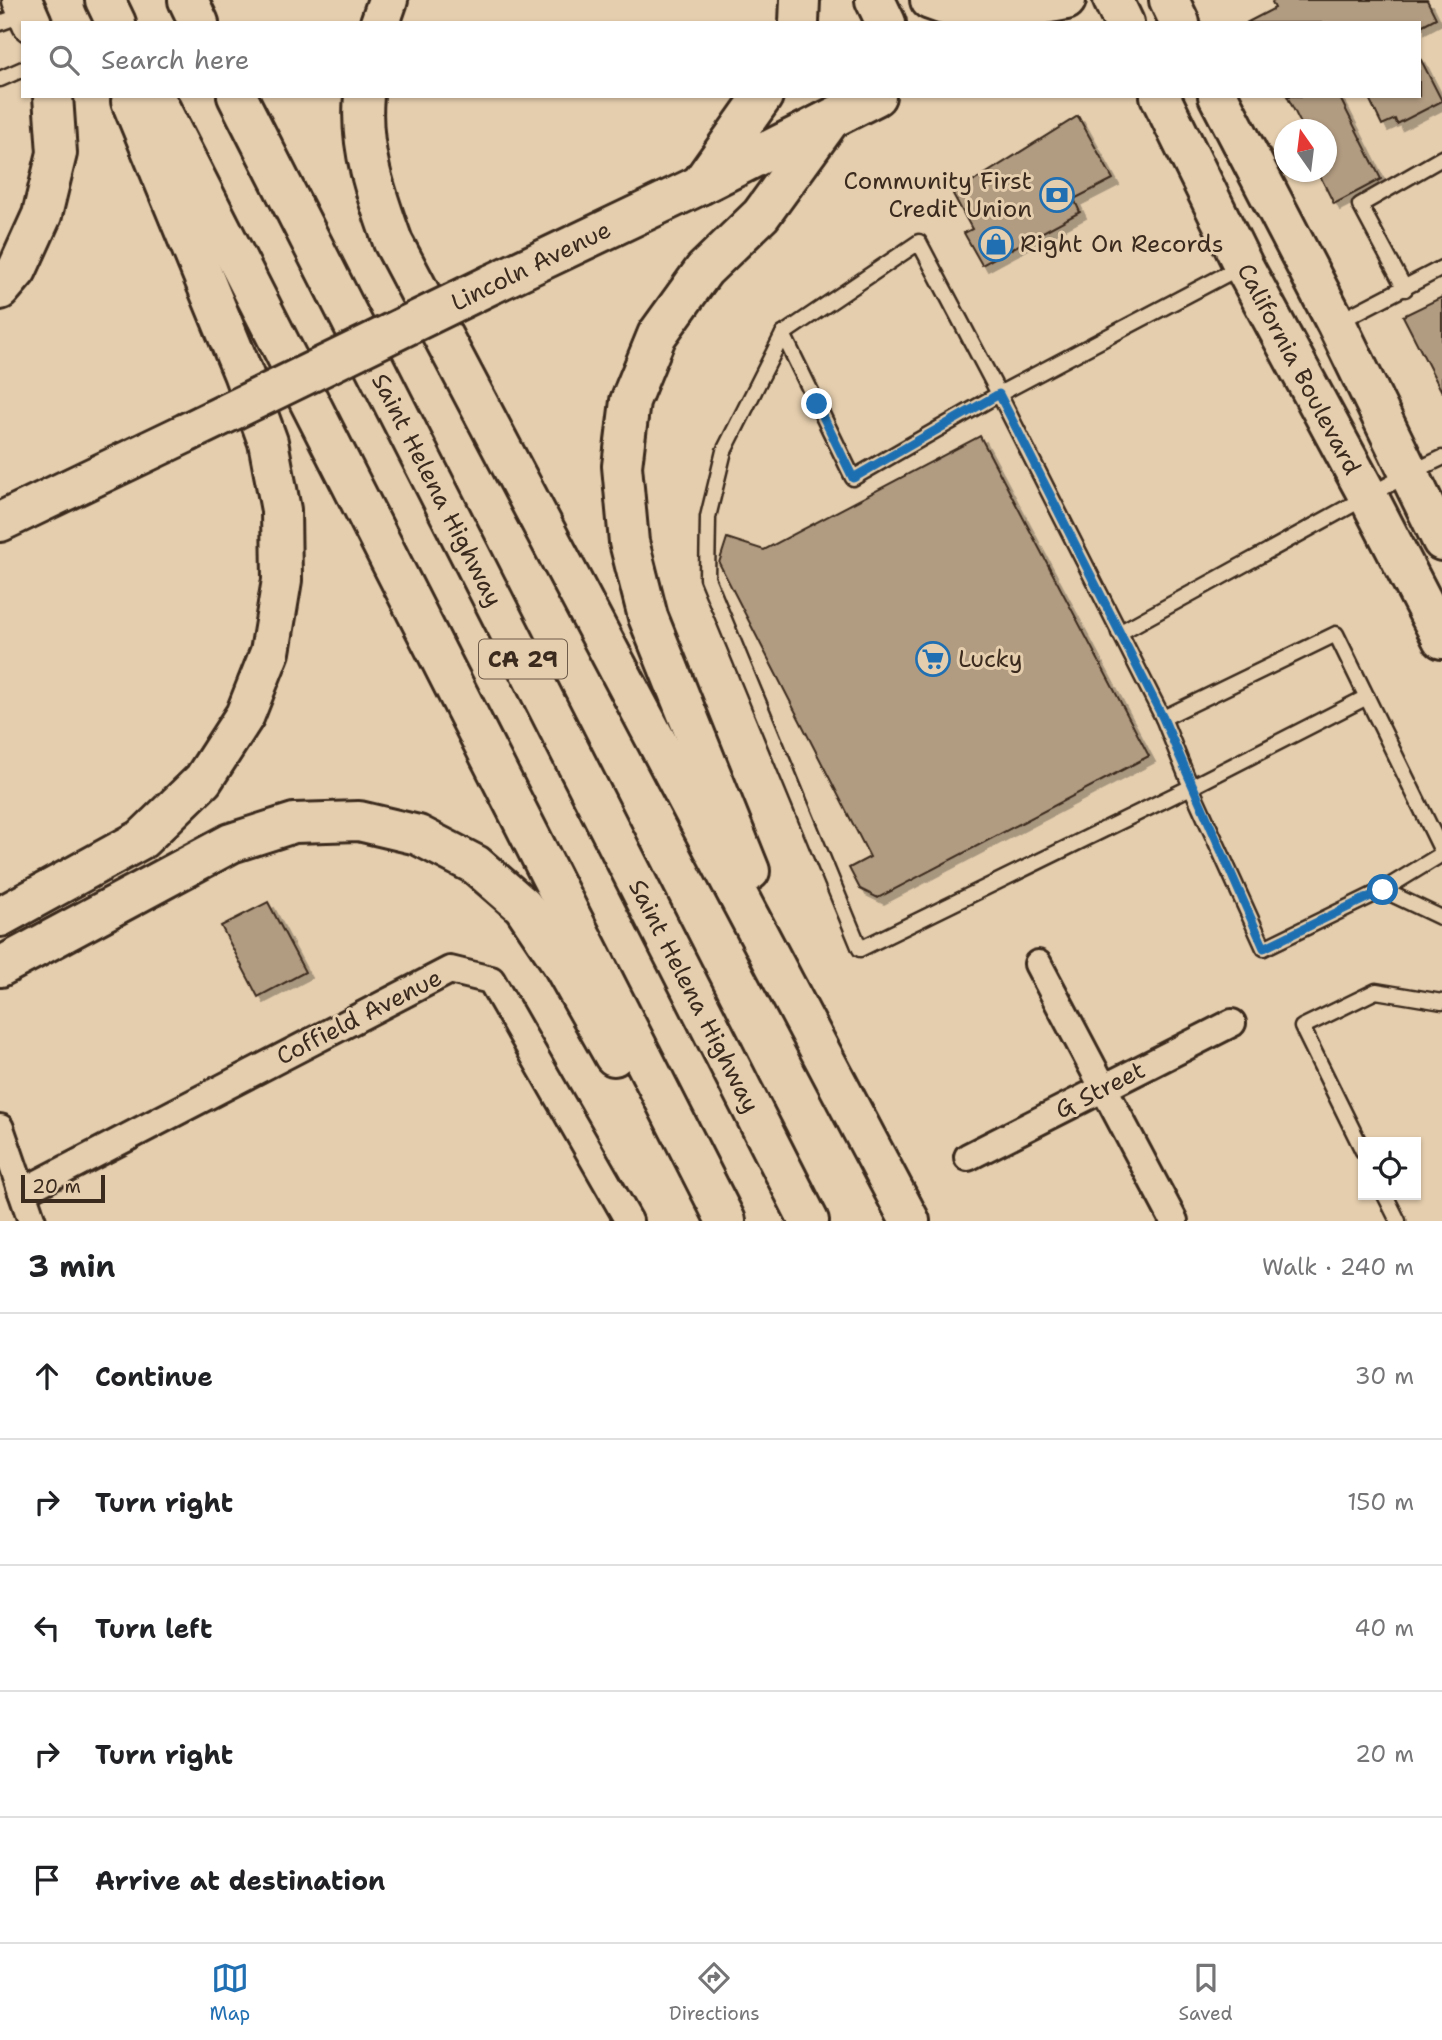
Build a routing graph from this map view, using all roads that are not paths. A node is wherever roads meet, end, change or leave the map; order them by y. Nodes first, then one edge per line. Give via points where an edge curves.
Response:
1 (89, 0) edge
2 (105, 0) edge
3 (188, 0) edge
4 (388, 0) edge
5 (800, 0) edge
6 (875, 0) edge
7 (930, 0) edge
8 (1066, 0) edge
9 (1072, 0) edge
10 (1113, 0) edge
11 (1169, 0) edge
12 (98, 21) edge
13 (116, 21) edge
14 (198, 21) edge
15 (381, 21) edge
16 (799, 21) edge
17 (885, 21) edge
18 (1029, 21) edge
19 (1123, 21) edge
20 (1179, 21) edge
21 (21, 70) edge
22 (0, 79) edge
23 (53, 98) edge
24 (130, 98) edge
25 (155, 98) edge
26 (238, 98) edge
27 (364, 98) edge
28 (762, 98) edge
29 (872, 98) edge
30 (1161, 98) edge
31 (1219, 98) edge
32 (830, 120) junction
33 (1442, 158) edge
34 (700, 185) junction
35 (1243, 265) junction
36 (1442, 268) edge
37 (1405, 289) junction
38 (0, 290) edge
39 (1336, 323) junction
40 (783, 334) junction
41 (999, 394) junction
42 (1426, 466) edge
43 (108, 471) junction
44 (1368, 496) junction
45 (0, 507) edge
46 (0, 522) edge
47 (1442, 541) edge
48 (1119, 633) junction
49 (1442, 639) edge
50 (1367, 697) junction
51 (1163, 718) junction
52 (1191, 787) junction
53 (1442, 853) edge
54 (69, 880) junction
55 (1383, 890) junction
56 (0, 902) edge
57 (0, 918) edge
58 (1442, 919) edge
59 (1038, 964) dead end
60 (0, 967) edge
61 (1442, 1002) edge
62 (1232, 1023) dead end
63 (1102, 1088) junction
64 (856, 1117) junction
65 (0, 1128) edge
66 (1358, 1141) edge
67 (968, 1157) dead end
68 (22, 1192) junction
69 (1388, 1200) edge
70 (32, 1221) edge
71 (629, 1221) edge
72 (707, 1221) edge
73 (726, 1221) edge
74 (809, 1221) edge
75 (910, 1221) edge
76 (1174, 1221) edge
77 (1398, 1221) edge

1 - 12 main road
2 - 13 main road
3 - 14 main road
4 - 15 main road
5 - 16 main road
6 - 17 main road
7 - 8 main road via 948,8 994,13
9 - 18 main road
10 - 19 main road
11 - 20 main road
21 - 22 lane
23 - 38 main road via 57,153 42,215 17,271
24 - 54 main road via 268,442 281,510 282,580 270,652 244,715 203,780 142,839
25 - 73 main road, CA 29
26 - 74 main road, Saint Helena Highway / CA 29
27 - 64 main road via 362,119 372,182 393,242
28 - 34 main road
29 - 32 main road, Lincoln Avenue
30 - 35 main road, California Boulevard
31 - 39 main road, California Boulevard
32 - 34 main road, Lincoln Avenue
32 - 64 main road via 761,215 704,271 657,335 631,401 622,466 629,542 648,617 771,922
33 - 37 lane via 1360,205
34 - 43 main road, Lincoln Avenue, bridge
35 - 41 lane
35 - 44 main road, California Boulevard
36 - 37 lane
37 - 39 lane
39 - 42 main road, California Boulevard
40 - 41 lane via 853,478
40 - 41 lane via 919,242
40 - 52 lane via 724,451 708,517 707,578 860,949
41 - 48 lane
42 - 44 lane
42 - 47 main road, California Boulevard
43 - 45 main road
43 - 46 main road
44 - 48 lane
44 - 49 main road, California Boulevard
48 - 51 lane
50 - 51 lane via 1336,634
50 - 52 lane
50 - 53 lane
51 - 52 lane
52 - 55 lane via 1264,948
53 - 55 lane
54 - 56 main road
54 - 57 main road
55 - 58 lane
59 - 63 street
60 - 72 main road via 231,843 294,823 359,821 418,835 476,865 523,906 562,964
61 - 66 lane via 1376,991 1302,1027
62 - 63 street, G Street
63 - 67 street, G Street
63 - 76 street
64 - 75 main road
65 - 68 street
68 - 70 street
68 - 71 street, Coffield Avenue via 450,970 491,980
69 - 77 lane

